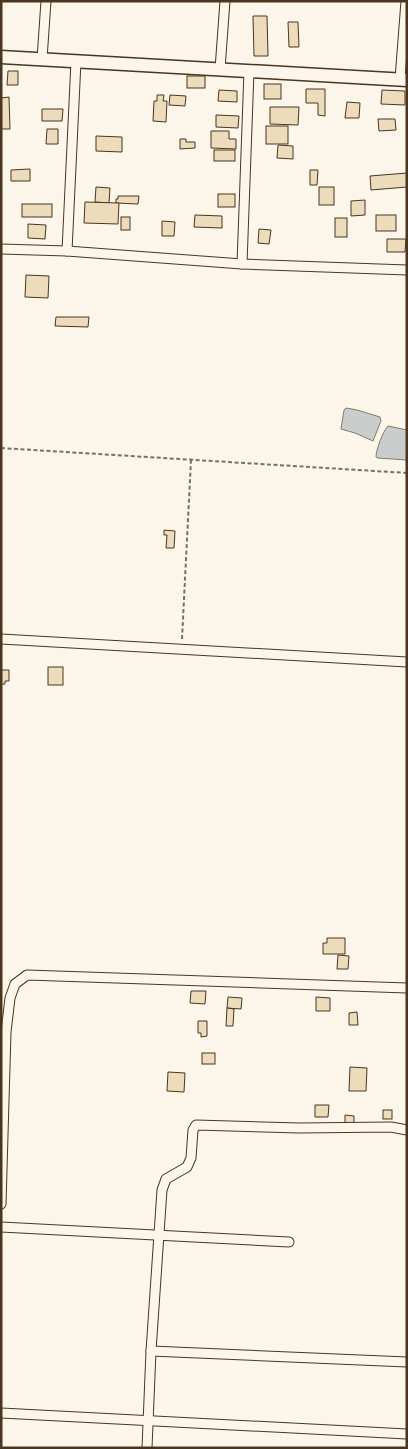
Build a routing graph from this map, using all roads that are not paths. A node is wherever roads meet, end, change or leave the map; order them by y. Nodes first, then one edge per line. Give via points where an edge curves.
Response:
1 (46, 1) edge
2 (225, 1) edge
3 (406, 1) edge
4 (1, 56) edge
5 (42, 59) junction
6 (76, 61) junction
7 (220, 69) junction
8 (249, 70) junction
9 (403, 79) edge
10 (1, 249) edge
11 (67, 252) junction
12 (242, 264) junction
13 (407, 270) edge
14 (1, 639) edge
15 (407, 662) edge
16 (407, 988) edge
17 (3, 1031) edge
18 (407, 1130) edge
19 (1, 1204) edge
20 (1, 1227) edge
21 (159, 1234) junction
22 (289, 1242) dead end
23 (151, 1351) junction
24 (407, 1362) edge
25 (1, 1413) edge
26 (149, 1422) junction
27 (407, 1434) edge
28 (148, 1448) edge

1 - 5 street
2 - 7 street
3 - 9 street
4 - 5 street
5 - 6 street
6 - 7 street
6 - 11 street
7 - 8 street
8 - 9 street
8 - 12 street
10 - 11 street
11 - 12 street
12 - 13 street
14 - 15 street
16 - 17 street via 27,975 14,984
17 - 19 street
18 - 21 street via 390,1127 196,1125 187,1167 166,1179 162,1190
20 - 21 street
21 - 22 street
21 - 23 street
23 - 24 street
23 - 26 street
25 - 26 street
26 - 27 street
26 - 28 street

